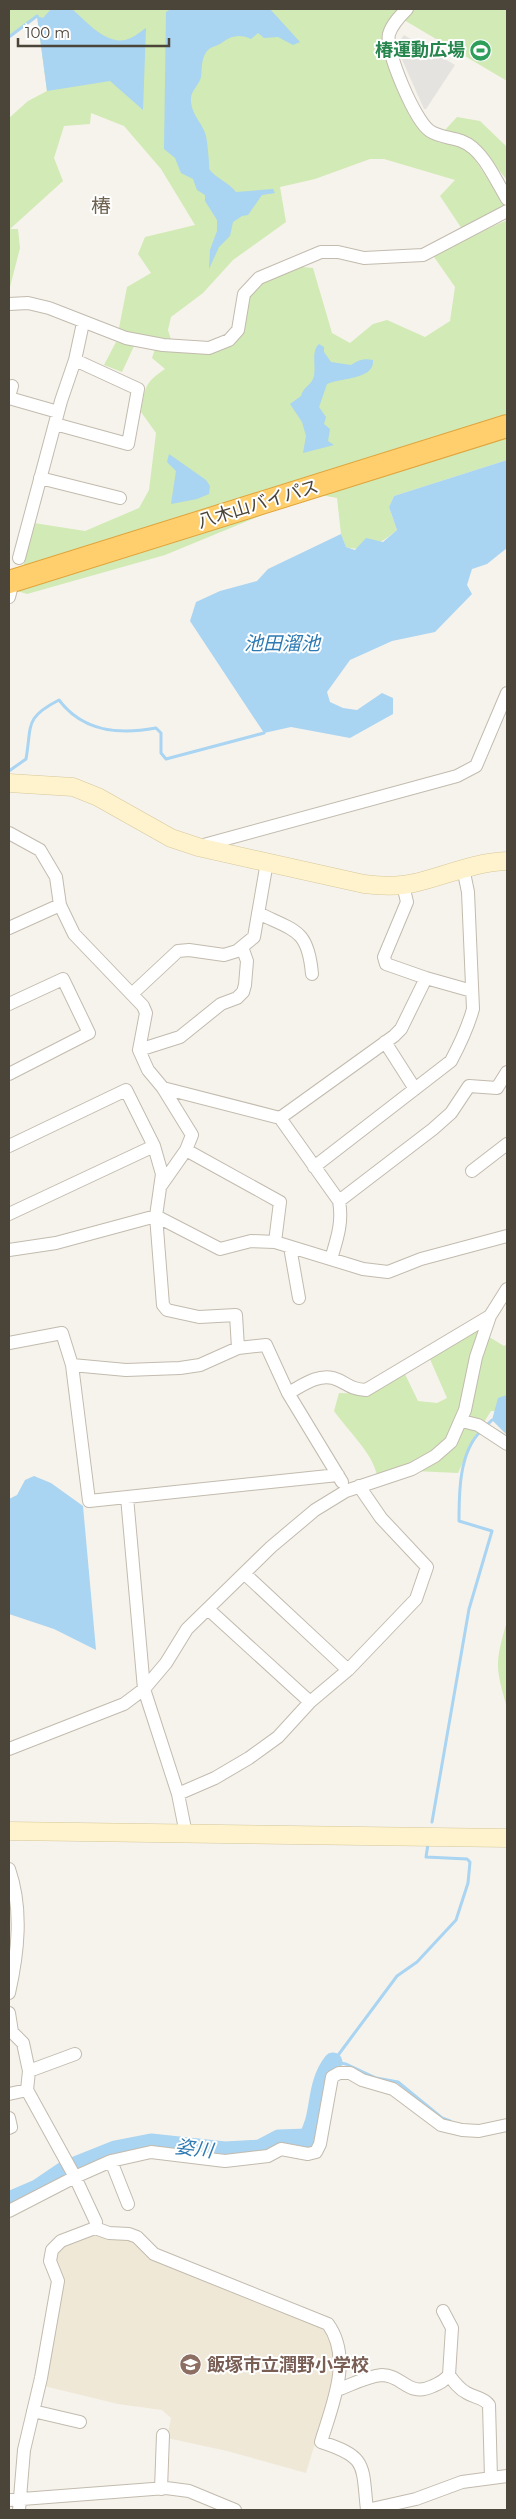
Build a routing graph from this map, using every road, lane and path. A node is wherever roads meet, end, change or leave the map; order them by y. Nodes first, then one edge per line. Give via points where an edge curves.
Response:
1 (407, 9) edge
2 (507, 198) edge
3 (507, 211) edge
4 (9, 304) edge
5 (83, 323) junction
6 (75, 360) junction
7 (10, 394) edge
8 (56, 418) junction
9 (507, 426) edge
10 (40, 478) junction
11 (120, 498) dead end
12 (19, 558) dead end
13 (9, 589) edge
14 (507, 693) edge
15 (9, 783) edge
16 (9, 833) edge
17 (198, 847) junction
18 (507, 861) edge
19 (267, 862) junction
20 (463, 868) junction
21 (403, 885) junction
22 (60, 905) junction
23 (258, 913) junction
24 (9, 928) edge
25 (242, 947) junction
26 (312, 974) dead end
27 (426, 978) junction
28 (472, 991) junction
29 (133, 993) junction
30 (9, 1004) edge
31 (385, 1042) junction
32 (139, 1050) junction
33 (507, 1072) edge
34 (9, 1074) edge
35 (163, 1088) junction
36 (415, 1089) junction
37 (280, 1118) junction
38 (507, 1144) edge
39 (9, 1146) edge
40 (154, 1146) junction
41 (186, 1150) junction
42 (314, 1167) junction
43 (472, 1171) dead end
44 (160, 1187) junction
45 (339, 1201) junction
46 (9, 1214) edge
47 (156, 1216) junction
48 (507, 1236) edge
49 (275, 1242) junction
50 (290, 1247) junction
51 (9, 1250) edge
52 (331, 1259) junction
53 (507, 1289) edge
54 (298, 1298) dead end
55 (490, 1316) junction
56 (9, 1343) edge
57 (238, 1348) junction
58 (72, 1365) junction
59 (288, 1393) junction
60 (462, 1421) junction
61 (507, 1444) edge
62 (338, 1475) junction
63 (359, 1486) junction
64 (346, 1491) junction
65 (127, 1497) junction
66 (244, 1574) junction
67 (208, 1609) junction
68 (348, 1670) junction
69 (144, 1689) junction
70 (310, 1702) junction
71 (9, 1749) edge
72 (178, 1794) junction
73 (9, 1831) edge
74 (186, 1834) junction
75 (507, 1838) edge
76 (9, 1869) edge
77 (9, 1993) edge
78 (9, 2013) edge
79 (76, 2054) dead end
80 (29, 2071) junction
81 (26, 2090) junction
82 (9, 2094) edge
83 (9, 2118) edge
84 (507, 2125) edge
85 (9, 2128) edge
86 (111, 2161) junction
87 (75, 2177) junction
88 (128, 2204) dead end
89 (9, 2211) edge
90 (96, 2228) junction
91 (443, 2311) dead end
92 (449, 2375) junction
93 (337, 2390) junction
94 (34, 2411) junction
95 (80, 2422) dead end
96 (163, 2435) dead end
97 (507, 2476) edge
98 (491, 2478) junction
99 (161, 2489) junction
100 (16, 2503) edge
101 (401, 2507) edge
102 (235, 2510) edge
103 (367, 2510) edge

1 - 2 street via 394,23 389,35 396,69 412,107 429,130 461,139 474,148
3 - 5 street via 423,255 364,258 321,252 259,278 244,294 238,330 229,340 209,348 163,345 126,338
4 - 5 street via 28,303 49,308
5 - 6 street
6 - 8 street
6 - 8 street via 138,389 128,444
7 - 8 street
8 - 10 street
9 - 13 highway, 八木山バイパス
10 - 11 street
10 - 12 street
14 - 17 street via 476,766 457,776
15 - 17 street via 73,787 98,797 171,838
16 - 22 street via 40,850 56,878
17 - 19 street
18 - 20 street
19 - 21 street via 364,884
19 - 23 street
20 - 21 street
20 - 28 street via 468,892
21 - 27 street via 407,902 384,957 386,964
22 - 24 street
22 - 29 street via 74,934
23 - 25 street via 254,937
23 - 26 street via 296,931 303,938 308,946
25 - 29 street via 224,955 178,951
25 - 32 street via 247,961 245,985 237,998 221,1004 180,1037
27 - 28 street
27 - 31 street via 401,1029
28 - 36 street via 473,1009 469,1024 451,1061
29 - 32 street via 146,1013
30 - 34 street via 63,979 89,1033
31 - 36 street
31 - 37 street
32 - 35 street via 148,1070
33 - 45 street via 497,1088 469,1086 451,1112 433,1129
35 - 37 street
35 - 41 street via 192,1135
36 - 42 street
37 - 42 street
38 - 43 street
39 - 40 street via 126,1090
40 - 44 street via 162,1174
40 - 46 street
41 - 44 street
41 - 49 street via 280,1202
42 - 45 street
44 - 47 street
45 - 52 street via 342,1213 340,1232
47 - 49 street via 220,1249 251,1241
47 - 51 street via 56,1243
47 - 57 street via 163,1305 167,1310 199,1316 236,1315
48 - 52 street via 430,1256 388,1272 363,1269
49 - 50 street
50 - 52 street
50 - 54 street
53 - 55 street
55 - 59 street via 366,1390 352,1390 333,1378 318,1377
55 - 60 street via 476,1357
56 - 58 street via 62,1333
57 - 58 street via 200,1366 126,1370
57 - 59 street via 266,1345
58 - 65 street via 89,1501
59 - 62 street
60 - 61 street via 478,1426
60 - 63 street via 452,1442 435,1456 394,1477
62 - 64 street
62 - 65 street
63 - 64 street
63 - 68 street via 381,1518 428,1567 416,1599
64 - 66 street via 316,1510
65 - 69 street
66 - 67 street
66 - 68 street
67 - 69 street via 187,1629 166,1663
67 - 70 street
68 - 70 street
69 - 71 street via 124,1704
69 - 72 street
70 - 72 street via 278,1737 249,1758
72 - 74 street
73 - 74 street
74 - 75 street
76 - 77 street via 17,1903 17,1939 16,1963
78 - 80 street via 12,2032 23,2043
79 - 80 street
80 - 81 street
81 - 82 street
81 - 87 street
83 - 85 street
84 - 86 street via 479,2131 441,2125 393,2089 350,2073 339,2073 332,2077 316,2152 308,2154 281,2149 268,2156 226,2161 151,2152
86 - 87 street
86 - 88 street
87 - 89 street
87 - 90 street
90 - 93 street via 137,2236 154,2254 328,2324 336,2336 340,2352
90 - 94 street via 61,2241 52,2250 50,2261 58,2281
91 - 92 street via 452,2328
92 - 93 street via 444,2381 424,2390 415,2390 382,2375
92 - 98 street via 468,2394 485,2400 489,2405
93 - 103 street via 321,2442 346,2450 356,2458 362,2472
94 - 95 street
94 - 100 street
96 - 99 street
97 - 98 street
98 - 101 street via 462,2482
99 - 100 street
99 - 102 street via 189,2491
101 - 103 street

